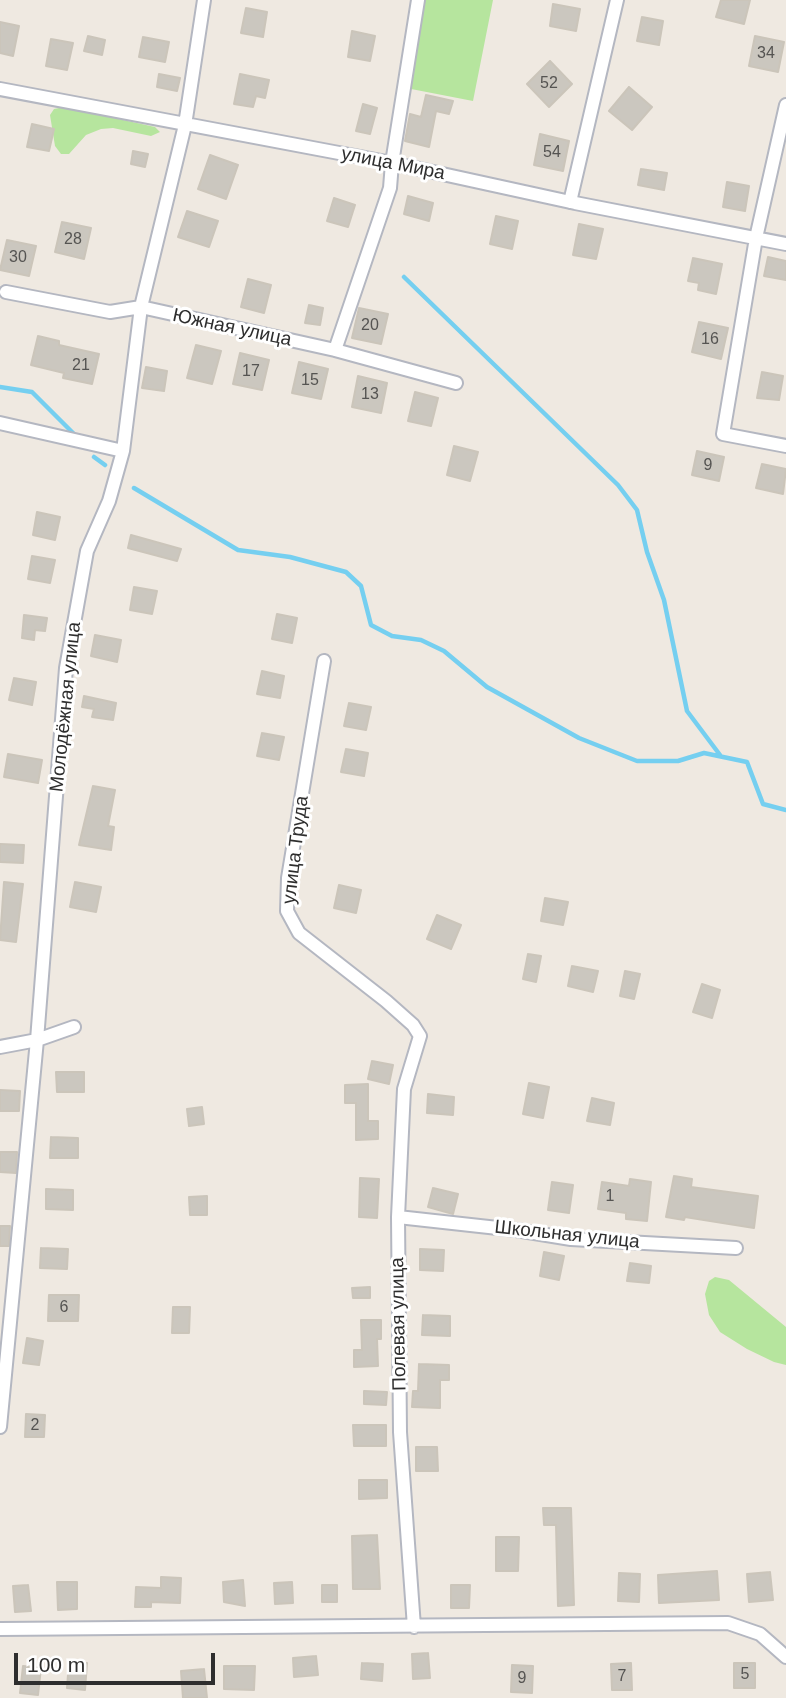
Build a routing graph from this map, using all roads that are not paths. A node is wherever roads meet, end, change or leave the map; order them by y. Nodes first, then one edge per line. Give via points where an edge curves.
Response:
1 (204, 0) edge
2 (418, 0) edge
3 (617, 0) edge
4 (0, 89) edge
5 (786, 105) edge
6 (186, 125) junction
7 (392, 163) junction
8 (570, 202) junction
9 (756, 238) junction
10 (786, 244) edge
11 (6, 292) dead end
12 (141, 307) junction
13 (335, 350) junction
14 (456, 383) dead end
15 (0, 423) edge
16 (786, 446) edge
17 (122, 451) junction
18 (324, 661) dead end
19 (413, 1026) joint
20 (74, 1027) dead end
21 (37, 1040) junction
22 (0, 1046) edge
23 (398, 1217) junction
24 (736, 1248) dead end
25 (0, 1427) edge
26 (414, 1627) junction
27 (0, 1629) edge
28 (786, 1657) edge

1 - 6 street, Молодёжная улица
2 - 7 street
3 - 8 street
4 - 6 street, улица Мира
5 - 9 street
6 - 7 street, улица Мира
6 - 12 street, Молодёжная улица
7 - 8 street, улица Мира
7 - 13 street via 390,188
8 - 9 street, улица Мира
9 - 10 street, улица Мира
9 - 16 street via 723,434
11 - 12 street, Южная улица via 110,312
12 - 13 street, Южная улица
12 - 17 street, Молодёжная улица
13 - 14 street, Южная улица
15 - 17 street
17 - 21 street, Молодёжная улица via 110,501 87,551 66,668
18 - 19 street, улица Труда via 288,878 287,911 299,933
19 - 23 street, Полевая улица via 420,1036 404,1089
20 - 21 street
21 - 22 street
21 - 25 street, Молодёжная улица
23 - 24 street, Школьная улица via 571,1239
23 - 26 street, Полевая улица via 400,1432
26 - 27 street
26 - 28 street via 728,1623 767,1639

